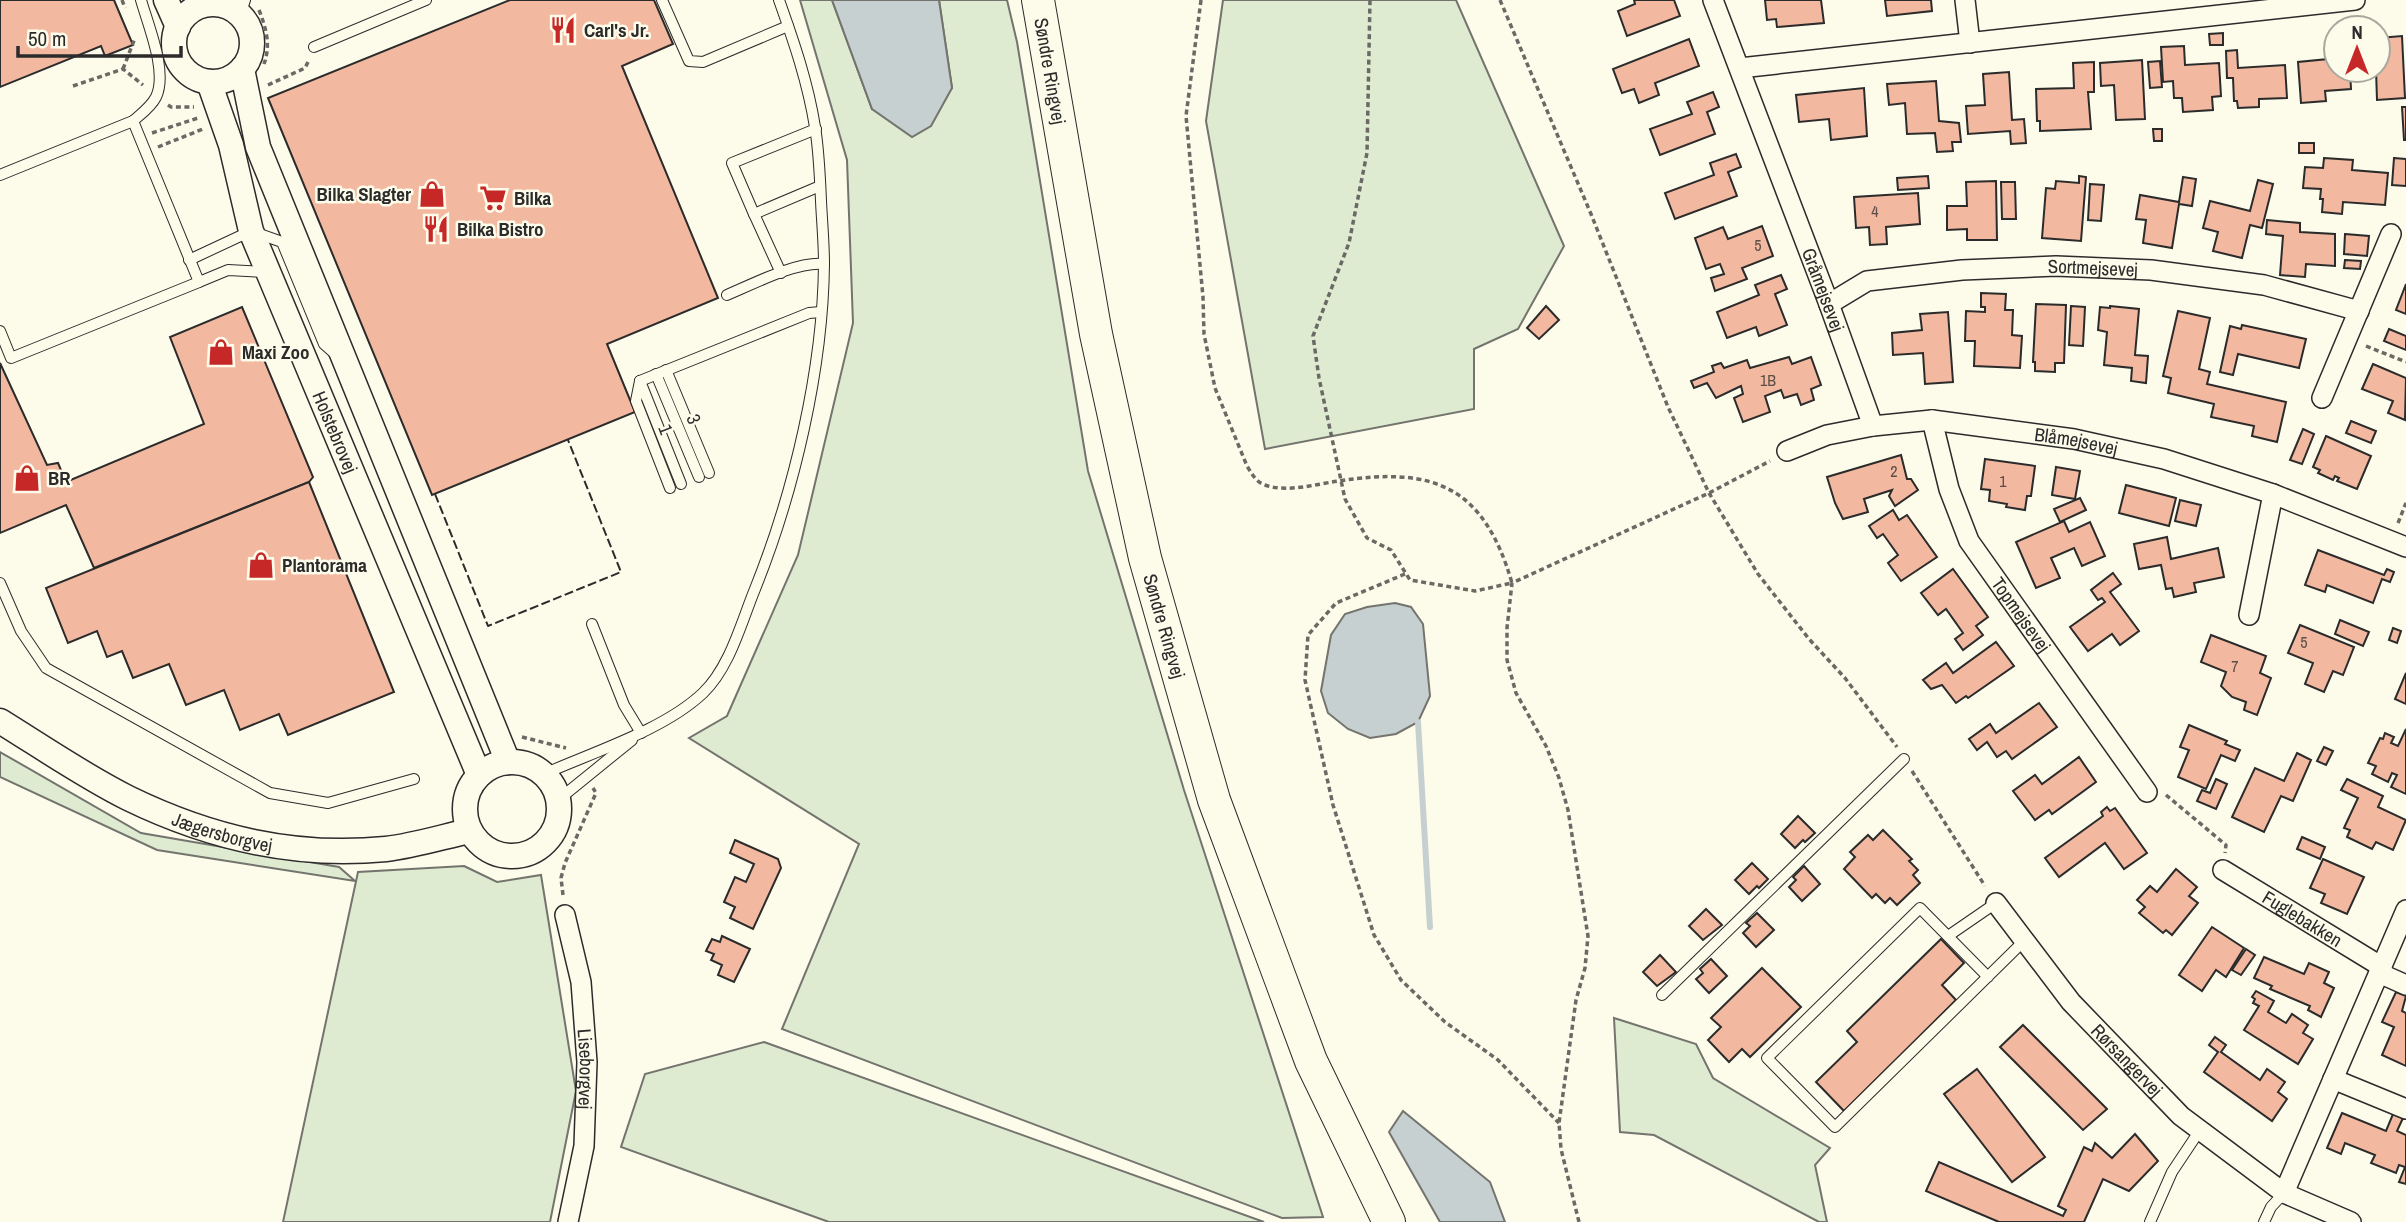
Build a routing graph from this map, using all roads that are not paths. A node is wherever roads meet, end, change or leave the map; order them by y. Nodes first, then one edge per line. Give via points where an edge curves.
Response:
1 (141, 0) edge
2 (166, 0) edge
3 (426, 0) edge
4 (662, 0) edge
5 (779, 0) edge
6 (1038, 0) edge
7 (1713, 0) edge
8 (1965, 0) edge
9 (2355, 0) edge
10 (209, 2) edge
11 (247, 5) edge
12 (2235, 7) edge
13 (788, 26) junction
14 (178, 27) junction
15 (1970, 43) junction
16 (314, 47) dead end
17 (253, 68) junction
18 (1740, 68) junction
19 (209, 82) junction
20 (133, 121) junction
21 (816, 129) junction
22 (0, 175) edge
23 (820, 186) junction
24 (754, 214) junction
25 (251, 231) junction
26 (2391, 234) dead end
27 (190, 260) junction
28 (824, 264) junction
29 (268, 272) junction
30 (781, 273) junction
31 (199, 282) junction
32 (727, 295) dead end
33 (1829, 304) junction
34 (2359, 311) junction
35 (821, 312) junction
36 (0, 331) edge
37 (344, 362) junction
38 (661, 372) junction
39 (640, 381) junction
40 (2322, 398) dead end
41 (1931, 420) junction
42 (1873, 426) junction
43 (1787, 451) road end
44 (704, 475) dead end
45 (681, 484) dead end
46 (670, 488) dead end
47 (2273, 494) junction
48 (2406, 547) edge
49 (0, 583) edge
50 (2249, 615) dead end
51 (592, 624) dead end
52 (0, 721) edge
53 (641, 733) junction
54 (1904, 759) road end
55 (508, 762) junction
56 (544, 774) junction
57 (479, 775) junction
58 (414, 779) dead end
59 (2147, 792) road end
60 (558, 800) junction
61 (469, 831) junction
62 (2223, 870) road end
63 (1996, 903) joint
64 (2406, 910) edge
65 (565, 915) road end
66 (1948, 936) junction
67 (2025, 939) junction
68 (2380, 970) junction
69 (1988, 976) junction
70 (2406, 985) edge
71 (1662, 995) dead end
72 (2333, 1079) junction
73 (2406, 1108) edge
74 (2200, 1130) junction
75 (2284, 1194) junction
76 (568, 1222) edge
77 (1389, 1222) edge
78 (2150, 1222) edge
79 (2264, 1222) edge
80 (2351, 1222) edge

1 - 20 lane via 160,80 156,97
2 - 14 street
3 - 16 lane
4 - 13 lane via 690,61 703,62
5 - 13 lane
6 - 77 main road, Søndre Ringvej via 1096,334 1145,558 1214,800 1311,1061
7 - 18 street, Gråmejsevej
8 - 15 street
9 - 12 street
10 - 11 street via 232,9
10 - 14 street via 191,11
11 - 17 street via 252,48 248,59
12 - 15 street
13 - 21 lane
14 - 19 street via 174,38 179,62 187,72
15 - 18 street
17 - 19 street
17 - 37 street, Holstebrovej via 258,147
18 - 33 street, Gråmejsevej
19 - 25 street, Holstebrovej via 231,145
20 - 22 lane
20 - 27 lane
21 - 23 lane
21 - 24 lane via 732,163
23 - 24 lane
23 - 28 lane
24 - 30 lane
25 - 27 lane
25 - 29 street, Holstebrovej
25 - 37 lane via 282,242 324,344
26 - 34 street
27 - 31 lane
28 - 30 lane
28 - 35 lane
29 - 31 lane via 228,270
29 - 57 street, Holstebrovej
30 - 32 lane
31 - 36 lane via 11,358
33 - 34 street, Sortmejsevej via 1867,281 2056,266 2151,270 2264,285
33 - 42 street, Gråmejsevej
34 - 40 street
35 - 38 lane
35 - 53 lane via 806,413 782,510 736,636 702,693
37 - 55 street, Holstebrovej
38 - 39 lane
38 - 44 lane
39 - 45 lane
39 - 46 lane, 1 via 636,401
41 - 42 street, Blåmejsevej
41 - 47 street, Blåmejsevej via 2074,439 2164,459
41 - 59 street, Topmejsevej via 1949,489 1969,541
42 - 43 street via 1827,435
47 - 48 street, Blåmejsevej
47 - 50 street
49 - 58 lane via 21,632 46,668 270,793 328,803
51 - 53 lane via 624,705
52 - 61 street, Jægersborgvej via 127,797 195,828 255,844 315,851 387,849
53 - 56 lane
53 - 60 lane
54 - 71 lane
55 - 56 street via 521,762
55 - 57 street
56 - 60 street
57 - 61 street via 464,802
60 - 61 street via 556,828 536,850 522,856 491,852
62 - 68 street, Fuglebakken
63 - 66 lane
63 - 67 street, Rørsangervej
64 - 68 street
65 - 76 street, Liseborgvej via 581,982 587,1062 584,1146
66 - 69 lane
66 - 69 lane via 1920,908 1767,1059 1835,1127
67 - 69 lane
67 - 74 street, Rørsangervej via 2071,1002
68 - 70 street, Fuglebakken
68 - 72 street
72 - 73 street
72 - 75 street
74 - 75 street, Rørsangervej
74 - 78 lane via 2172,1172
75 - 79 lane
75 - 80 street, Rørsangervej

